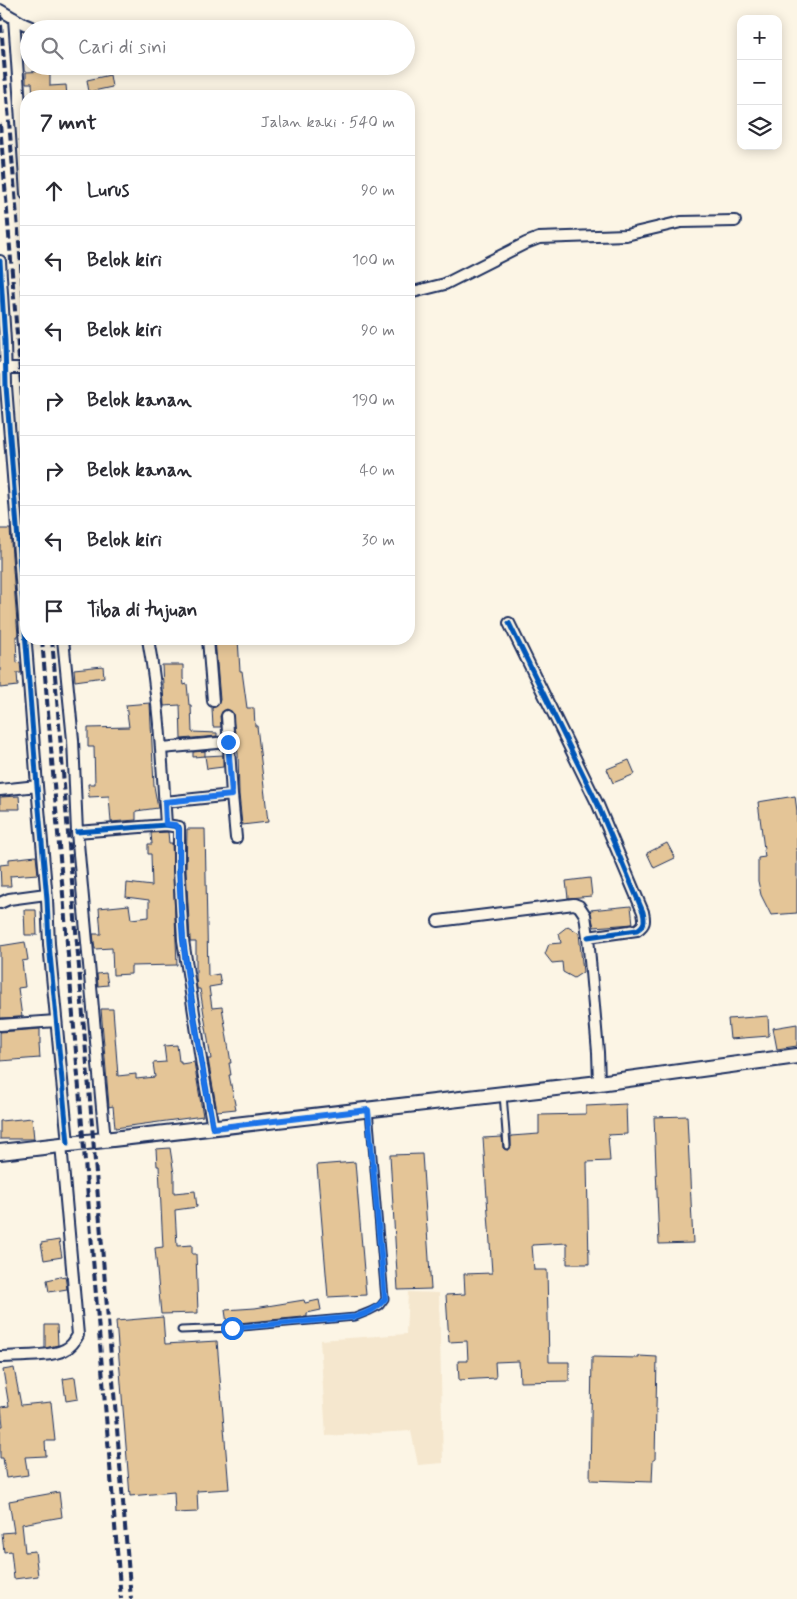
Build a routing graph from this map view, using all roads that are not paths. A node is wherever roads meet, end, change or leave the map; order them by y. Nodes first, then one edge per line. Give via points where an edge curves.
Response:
1 (0, 10) edge
2 (14, 18) junction
3 (20, 22) edge
4 (20, 106) edge
5 (735, 221) dead end
6 (0, 261) edge
7 (415, 292) edge
8 (2, 368) edge
9 (20, 368) edge
10 (20, 583) edge
11 (509, 623) dead end
12 (25, 645) edge
13 (65, 645) edge
14 (149, 645) edge
15 (208, 645) edge
16 (213, 701) dead end
17 (227, 716) dead end
18 (228, 742) junction
19 (162, 748) junction
20 (37, 786) junction
21 (0, 790) edge
22 (232, 795) junction
23 (165, 802) junction
24 (166, 824) junction
25 (77, 832) junction
26 (236, 838) dead end
27 (46, 894) junction
28 (0, 903) edge
29 (438, 921) dead end
30 (588, 937) junction
31 (56, 1021) junction
32 (0, 1025) edge
33 (797, 1056) edge
34 (599, 1082) junction
35 (503, 1094) junction
36 (368, 1110) junction
37 (213, 1128) junction
38 (105, 1141) junction
39 (65, 1144) junction
40 (507, 1146) dead end
41 (0, 1152) edge
42 (182, 1330) dead end
43 (0, 1357) edge

1 - 2 street
2 - 3 street
2 - 4 street
5 - 7 street via 680,222 626,236 539,238 445,284
6 - 8 street via 5,342
8 - 9 street
8 - 10 street
11 - 30 street via 594,797 644,912 642,927 636,930
12 - 20 street
13 - 25 street
14 - 19 street
15 - 16 street
17 - 18 street
18 - 19 street
18 - 22 street
19 - 23 street
20 - 21 street
20 - 27 street
22 - 23 street
22 - 26 street
23 - 24 street
24 - 25 street
24 - 37 street via 179,829 183,940
25 - 38 street
27 - 28 street
27 - 31 street
29 - 30 street via 574,904 585,915
30 - 34 street
31 - 32 street
31 - 39 street
33 - 34 main road
34 - 35 main road
35 - 36 main road
35 - 40 lane
36 - 37 main road
36 - 42 lane via 385,1293 380,1306 355,1317
37 - 38 main road
38 - 39 main road
39 - 41 main road
39 - 43 street via 78,1335 73,1344 54,1353

